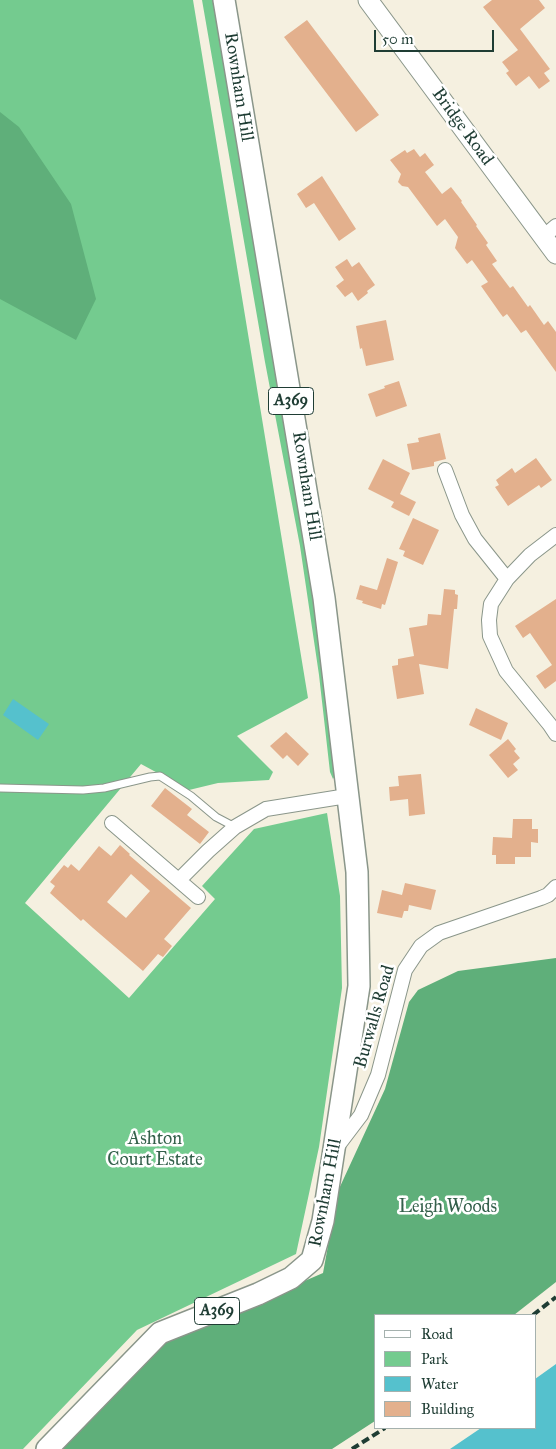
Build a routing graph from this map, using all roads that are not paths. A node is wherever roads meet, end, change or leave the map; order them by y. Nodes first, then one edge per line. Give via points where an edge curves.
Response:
1 (368, 0) edge
2 (228, 2) edge
3 (549, 232) edge
4 (556, 254) edge
5 (445, 470) dead end
6 (556, 534) edge
7 (507, 579) junction
8 (556, 734) edge
9 (0, 788) edge
10 (347, 796) junction
11 (112, 823) dead end
12 (235, 827) junction
13 (179, 880) junction
14 (556, 887) edge
15 (198, 897) dead end
16 (335, 1148) junction
17 (47, 1449) edge

1 - 3 main road, Bridge Road
2 - 10 main road, Rownham Hill / A369 via 324,598
3 - 4 main road, Bridge Road
5 - 7 street via 475,539
6 - 7 street
7 - 8 street via 490,608 490,636 506,671
9 - 12 lane via 83,790 160,776
10 - 12 street via 266,809
10 - 16 main road, Rownham Hill / A369 via 357,872 359,986
11 - 13 street
12 - 13 street
13 - 15 street
14 - 16 street, Burwalls Road via 541,898 439,933 421,946 405,970 378,1075 361,1115
16 - 17 main road, Rownham Hill / A369 via 323,1221 312,1260 291,1278 160,1333

